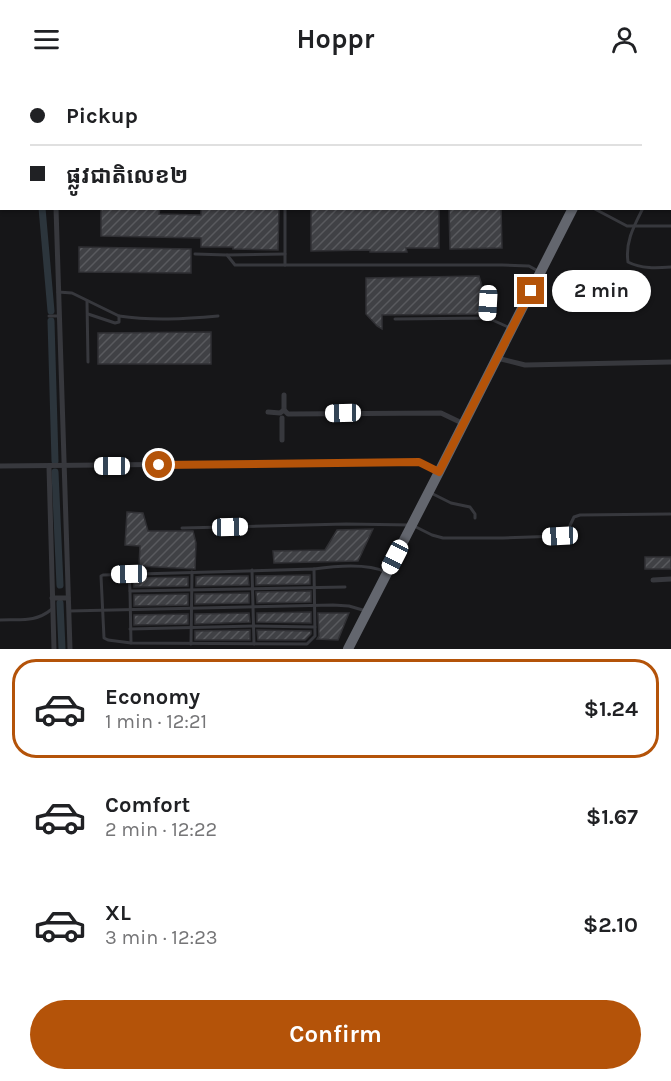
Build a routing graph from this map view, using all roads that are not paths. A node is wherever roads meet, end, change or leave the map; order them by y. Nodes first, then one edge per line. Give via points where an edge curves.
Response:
1 (56, 210) edge
2 (285, 210) edge
3 (572, 210) edge
4 (597, 210) edge
5 (642, 210) edge
6 (634, 226) junction
7 (671, 226) edge
8 (195, 254) dead end
9 (227, 255) junction
10 (285, 255) junction
11 (285, 265) junction
12 (671, 267) edge
13 (540, 273) junction
14 (489, 287) dead end
15 (58, 292) junction
16 (87, 300) junction
17 (88, 314) junction
18 (49, 316) dead end
19 (59, 316) junction
20 (119, 316) junction
21 (218, 316) dead end
22 (488, 318) junction
23 (395, 319) dead end
24 (512, 328) junction
25 (497, 358) junction
26 (88, 362) dead end
27 (671, 362) edge
28 (284, 395) dead end
29 (268, 412) dead end
30 (283, 414) junction
31 (464, 424) junction
32 (282, 440) dead end
33 (0, 466) edge
34 (49, 466) junction
35 (65, 466) junction
36 (439, 472) junction
37 (429, 492) junction
38 (670, 514) edge
39 (475, 518) dead end
40 (412, 525) junction
41 (182, 528) dead end
42 (314, 569) junction
43 (252, 570) junction
44 (192, 572) junction
45 (387, 573) junction
46 (129, 574) junction
47 (671, 579) edge
48 (653, 580) dead end
49 (345, 587) dead end
50 (314, 588) junction
51 (253, 589) junction
52 (192, 590) junction
53 (130, 591) junction
54 (52, 598) junction
55 (68, 598) junction
56 (314, 605) junction
57 (254, 607) junction
58 (192, 608) junction
59 (52, 609) junction
60 (103, 610) junction
61 (130, 610) junction
62 (69, 611) junction
63 (368, 611) junction
64 (0, 620) edge
65 (254, 626) junction
66 (191, 627) junction
67 (315, 627) junction
68 (130, 629) junction
69 (131, 643) junction
70 (191, 644) junction
71 (254, 644) junction
72 (54, 649) edge
73 (70, 649) edge
74 (348, 649) edge

1 - 15 street
2 - 10 lane
3 - 13 highway
4 - 6 lane
5 - 6 lane
6 - 7 lane
6 - 12 lane via 627,246 628,262 644,267
8 - 9 lane
9 - 10 lane
9 - 11 lane via 235,266
10 - 11 lane
11 - 13 lane via 502,265 529,266
13 - 24 highway
14 - 22 lane
15 - 16 lane
15 - 19 street
16 - 17 lane
16 - 20 lane
17 - 20 lane via 116,323
17 - 26 lane
18 - 19 lane
19 - 35 street
20 - 21 lane via 163,320
22 - 23 lane
22 - 24 lane
24 - 25 highway
25 - 27 street via 525,364
25 - 31 highway
28 - 30 street
29 - 30 street
30 - 31 street via 441,413
30 - 32 street
31 - 36 highway
33 - 34 street
34 - 35 street
34 - 54 street
35 - 36 street via 419,462
35 - 55 street
36 - 37 highway
37 - 39 lane via 470,507
37 - 40 highway
38 - 40 lane via 580,515 560,536 442,538
40 - 41 lane
40 - 45 highway
42 - 43 lane
42 - 45 lane via 372,567
42 - 50 lane
43 - 44 lane
43 - 51 lane
44 - 46 lane
44 - 52 lane
45 - 63 highway
46 - 53 lane
46 - 60 lane via 101,576
47 - 48 street
49 - 50 lane
50 - 51 lane
50 - 56 lane
51 - 52 lane
51 - 57 lane
52 - 53 lane
52 - 58 lane
53 - 61 lane
54 - 55 street
54 - 59 street
55 - 62 street
56 - 57 lane
56 - 63 lane
56 - 67 lane
57 - 58 lane
57 - 65 lane
58 - 61 lane
58 - 66 lane
59 - 64 lane via 34,619
59 - 72 street
60 - 61 lane
60 - 62 lane
60 - 69 lane via 104,638
61 - 68 lane
62 - 73 street
63 - 74 highway
65 - 66 lane
65 - 67 lane
65 - 71 lane
66 - 68 lane
66 - 70 lane
67 - 71 lane via 315,636 307,645
68 - 69 lane
69 - 70 lane
70 - 71 lane

